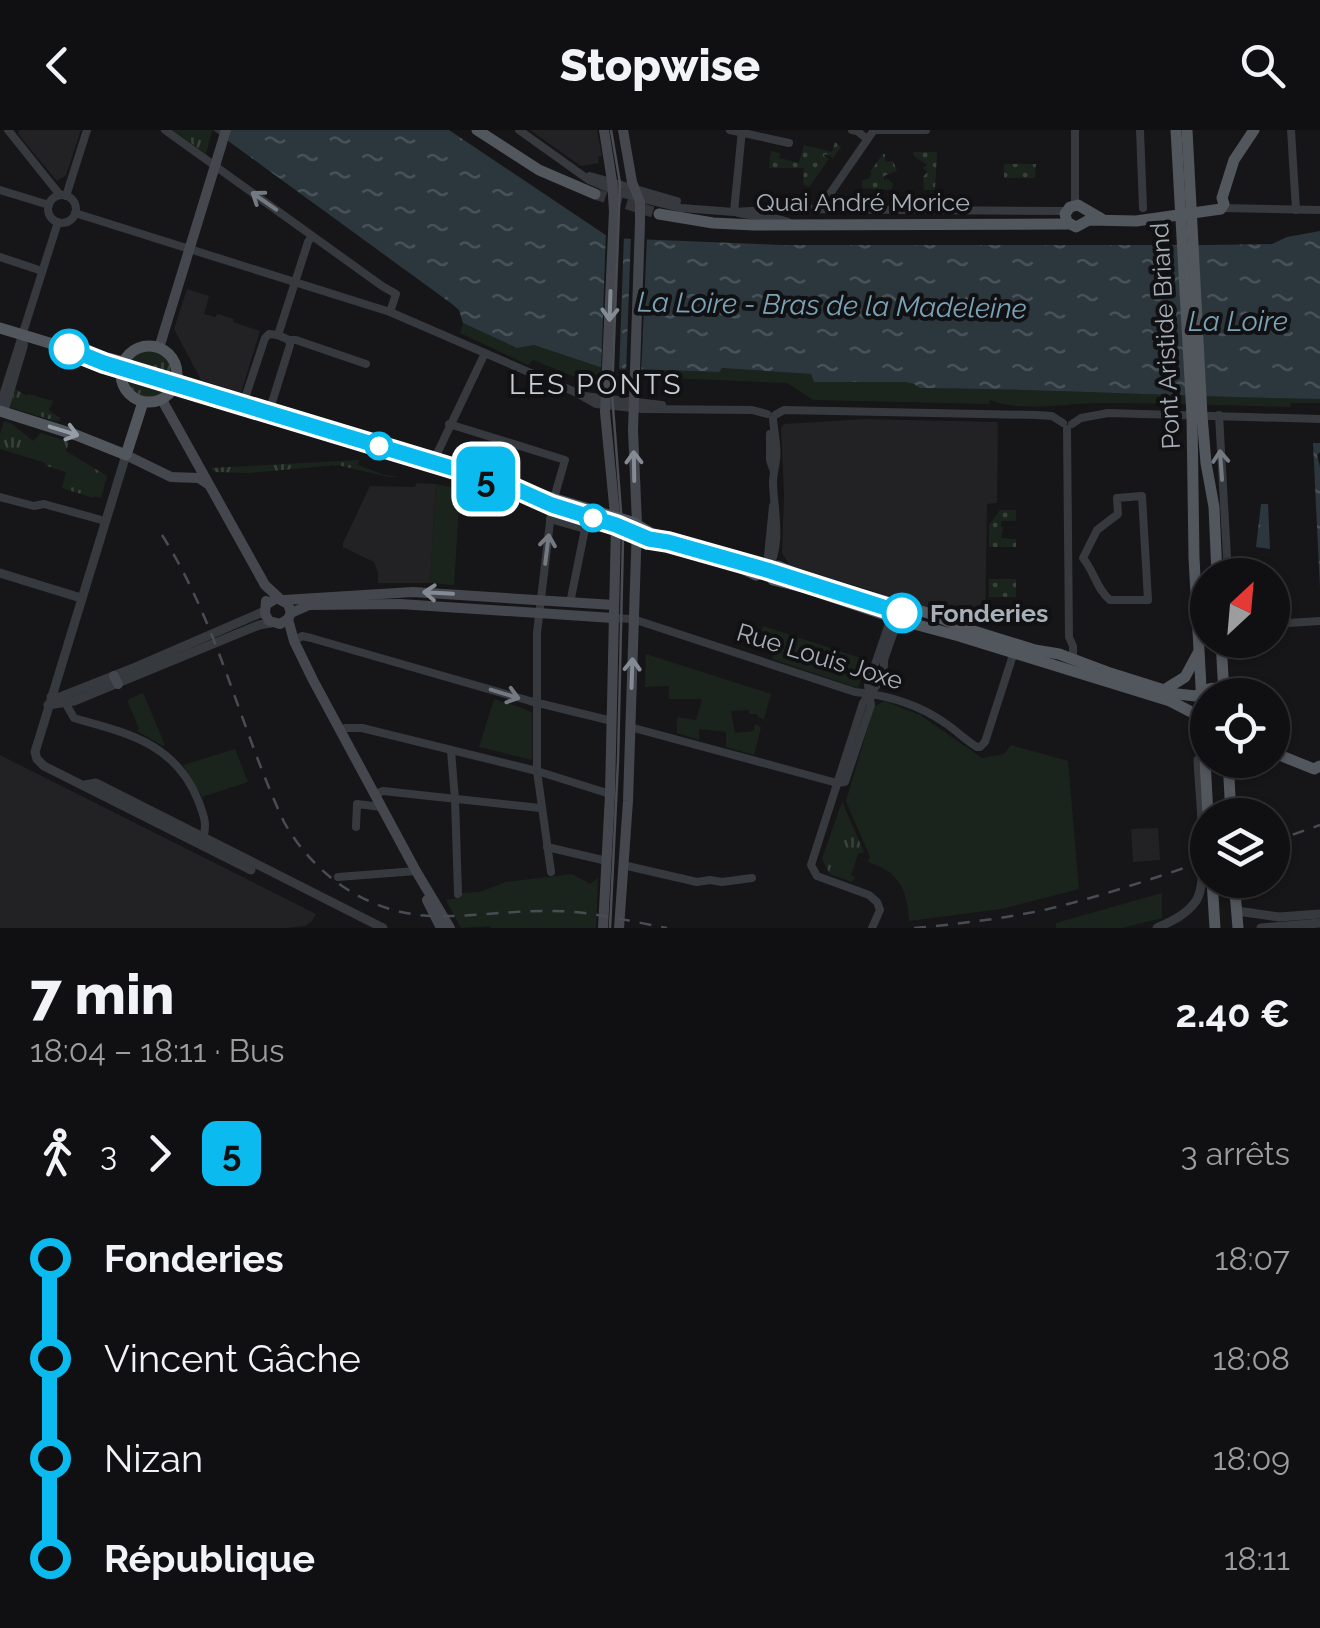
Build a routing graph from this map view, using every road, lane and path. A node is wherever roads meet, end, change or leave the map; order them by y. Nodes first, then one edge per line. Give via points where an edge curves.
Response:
1 (87, 130) edge
2 (165, 130) edge
3 (226, 130) edge
4 (477, 130) edge
5 (519, 130) edge
6 (604, 130) edge
7 (623, 130) edge
8 (730, 130) edge
9 (855, 130) edge
10 (873, 130) edge
11 (926, 130) edge
12 (1074, 130) edge
13 (1140, 130) edge
14 (1176, 130) edge
15 (1187, 130) edge
16 (1245, 130) edge
17 (1254, 130) edge
18 (1291, 130) edge
19 (741, 131) edge
20 (9, 132) edge
21 (867, 140) junction
22 (788, 144) dead end
23 (608, 158) junction
24 (216, 163) junction
25 (1227, 169) junction
26 (576, 170) junction
27 (593, 177) junction
28 (606, 188) junction
29 (0, 190) edge
30 (829, 194) junction
31 (63, 196) junction
32 (638, 200) junction
33 (1216, 203) junction
34 (49, 205) junction
35 (1188, 206) junction
36 (1143, 208) dead end
37 (812, 210) junction
38 (831, 210) junction
39 (1296, 210) junction
40 (1320, 210) edge
41 (734, 212) junction
42 (75, 214) junction
43 (659, 214) tunnel mouth
44 (1076, 214) junction
45 (58, 222) junction
46 (794, 225) junction
47 (312, 236) junction
48 (189, 249) junction
49 (0, 258) edge
50 (42, 271) junction
51 (295, 283) junction
52 (390, 312) junction
53 (0, 328) edge
54 (23, 335) junction
55 (278, 335) junction
56 (289, 340) junction
57 (158, 348) junction
58 (484, 354) junction
59 (124, 362) junction
60 (366, 364) dead end
61 (176, 380) junction
62 (606, 397) junction
63 (634, 399) junction
64 (162, 400) junction
65 (143, 402) junction
66 (243, 404) junction
67 (1, 410) edge
68 (270, 412) junction
69 (1219, 415) junction
70 (771, 416) junction
71 (1320, 419) edge
72 (449, 424) junction
73 (1067, 425) junction
74 (126, 455) junction
75 (433, 462) junction
76 (1200, 465) junction
77 (209, 484) junction
78 (0, 496) edge
79 (553, 501) junction
80 (550, 520) junction
81 (616, 521) junction
82 (105, 522) junction
83 (637, 529) junction
84 (1083, 558) junction
85 (1194, 558) edge
86 (1216, 558) edge
87 (1227, 558) edge
88 (1069, 560) junction
89 (767, 570) junction
90 (0, 574) edge
91 (266, 585) junction
92 (80, 598) junction
93 (282, 599) junction
94 (474, 601) junction
95 (570, 603) junction
96 (896, 603) junction
97 (539, 606) junction
98 (266, 607) junction
99 (613, 611) junction
100 (633, 613) junction
101 (894, 618) junction
102 (282, 620) junction
103 (1320, 621) edge
104 (1290, 623) edge
105 (1069, 637) junction
106 (294, 641) junction
107 (1015, 648) junction
108 (1059, 654) junction
109 (1073, 658) junction
110 (1195, 658) edge
111 (116, 680) junction
112 (1164, 690) junction
113 (869, 693) junction
114 (1190, 695) edge
115 (50, 701) junction
116 (537, 702) junction
117 (66, 704) junction
118 (1190, 711) edge
119 (612, 721) junction
120 (630, 727) junction
121 (341, 730) junction
122 (450, 751) junction
123 (1320, 758) edge
124 (1290, 759) edge
125 (1298, 762) junction
126 (1320, 766) edge
127 (537, 771) junction
128 (1199, 778) edge
129 (836, 783) junction
130 (82, 785) junction
131 (375, 794) junction
132 (610, 794) junction
133 (455, 799) junction
134 (382, 807) junction
135 (540, 808) junction
136 (356, 827) dead end
137 (202, 837) junction
138 (547, 847) junction
139 (607, 860) junction
140 (254, 864) junction
141 (623, 865) junction
142 (416, 871) junction
143 (551, 872) dead end
144 (338, 877) dead end
145 (752, 878) dead end
146 (458, 894) dead end
147 (1213, 898) edge
148 (1236, 898) edge
149 (1214, 911) junction
150 (1237, 911) junction
151 (1320, 914) edge
152 (1320, 923) edge
153 (382, 928) edge
154 (441, 928) edge
155 (450, 928) edge
156 (603, 928) edge
157 (619, 928) edge
158 (872, 928) edge
159 (1157, 928) edge
160 (1215, 928) edge
161 (1238, 928) edge
162 (1261, 928) edge

1 - 31 street
2 - 24 street
3 - 24 main road
4 - 28 main road via 538,170
5 - 26 street
6 - 23 main road
7 - 32 main road
8 - 19 street
9 - 21 street
10 - 11 street
10 - 21 street
12 - 44 street
13 - 36 street
14 - 35 main road
15 - 35 main road
16 - 25 main road
17 - 25 main road
18 - 39 street
19 - 22 street
19 - 41 street
20 - 31 street
21 - 30 street
23 - 27 street
23 - 28 main road
47 -> 24 street
24 - 48 main road
25 - 33 main road
26 - 27 street
26 - 28 street
27 - 28 street
28 - 32 street
28 -> 62 main road
29 - 34 street
30 - 37 street
30 - 38 street
31 - 34 street
31 - 42 street via 74,202
32 - 41 street
32 - 63 main road
33 - 35 main road
33 - 39 street
34 - 45 street
35 - 44 main road, Quai André Morice via 1126,221
35 - 76 main road, Pont Aristide Briand
37 - 38 street
37 - 41 street
38 - 44 street
39 - 40 street
41 - 46 street
42 - 45 street
42 - 48 street
43 - 46 main road, Quai André Morice
44 - 46 main road, Quai André Morice
45 - 50 street
47 - 51 street
47 - 52 street via 396,294
48 - 51 street
48 - 57 main road
49 - 50 street
50 - 54 street
51 - 52 street
51 - 55 street
52 - 58 street
53 - 54 main road
54 - 59 main road
54 - 67 street
55 - 56 street
55 - 66 street via 265,338
56 - 60 street
56 - 68 street
57 - 59 main road via 136,350
57 - 61 main road via 170,356
58 - 62 street via 584,396
58 - 72 street
59 - 65 main road via 124,386
61 - 64 main road
61 - 66 main road
62 - 63 street
62 - 81 main road
63 - 70 street via 642,409
83 -> 63 main road
64 - 65 main road
64 - 77 main road
65 - 74 main road
66 - 68 main road
67 -> 74 main road
68 - 75 main road
69 - 71 street
69 - 73 street via 1108,413
87 -> 69 street
70 - 73 street via 784,410 1036,414
70 - 89 street via 775,555
72 - 75 street
72 - 79 street via 565,460
73 - 88 street
74 - 77 main road via 174,478
74 - 82 street
75 - 79 main road
76 - 85 main road
76 - 86 main road via 1214,507
77 - 91 main road
78 - 82 street
79 - 80 street
79 - 81 main road
80 - 95 street via 585,529
97 -> 80 street
81 - 83 main road
81 - 99 main road
82 - 92 street
83 - 89 main road
83 - 100 main road
84 - 84 street via 1110,600 1148,600 1142,496 1117,498 1118,514 1096,530
84 - 88 street
88 - 105 street
89 - 96 main road via 778,566
89 - 101 main road via 773,580
90 - 92 street
91 - 93 main road
91 - 98 main road
92 - 115 street
94 -> 93 main road via 391,592
93 - 98 main road
93 - 102 main road via 288,604
94 - 97 main road
94 - 102 main road via 310,605
95 - 97 main road
95 - 99 main road
96 - 101 street
96 - 107 main road
97 - 99 main road
97 - 116 street
98 - 102 main road via 267,619
98 - 111 street
99 - 100 street, Rue Louis Joxe
99 - 119 main road
100 - 113 street, Rue Louis Joxe
120 -> 100 main road
101 - 107 main road
101 - 113 street
102 - 106 main road
102 - 111 street
103 - 104 street
105 - 108 street
105 - 109 street
106 -> 116 street via 311,638
106 - 121 main road
107 - 108 main road
107 - 113 street, Rue Louis Joxe via 980,747 924,710
107 - 118 main road
108 - 109 main road
109 - 112 main road
110 - 112 main road
111 - 115 street
111 - 117 street
112 - 114 main road
113 - 129 street via 871,705 845,782
115 - 117 street
115 - 130 street via 37,759
116 - 119 street
116 - 127 street
117 - 137 street via 74,718 137,736 173,762 200,804
119 - 132 main road
120 - 129 street
120 - 141 main road
121 - 122 street via 356,727
121 - 131 main road
122 - 127 street
122 - 133 street
123 - 125 main road
124 - 125 main road
125 - 126 main road
127 - 132 street
127 - 135 street
128 - 159 street via 1199,898
129 - 158 street via 812,869 874,899 880,910
130 - 137 street via 96,783
130 - 140 street
131 - 133 street
131 - 134 main road
132 - 139 main road
133 - 135 street
133 - 146 street
134 - 136 street via 357,804
134 - 142 main road
135 - 138 street
137 - 140 street
138 - 139 street
138 - 143 street
139 - 156 main road
140 - 153 street
141 - 145 street via 697,882
141 - 157 main road
142 - 144 street
142 - 154 main road
142 - 155 main road
147 - 149 main road
148 - 150 main road
149 - 150 main road
149 - 160 main road
150 - 151 street
150 - 161 main road
152 - 162 street

